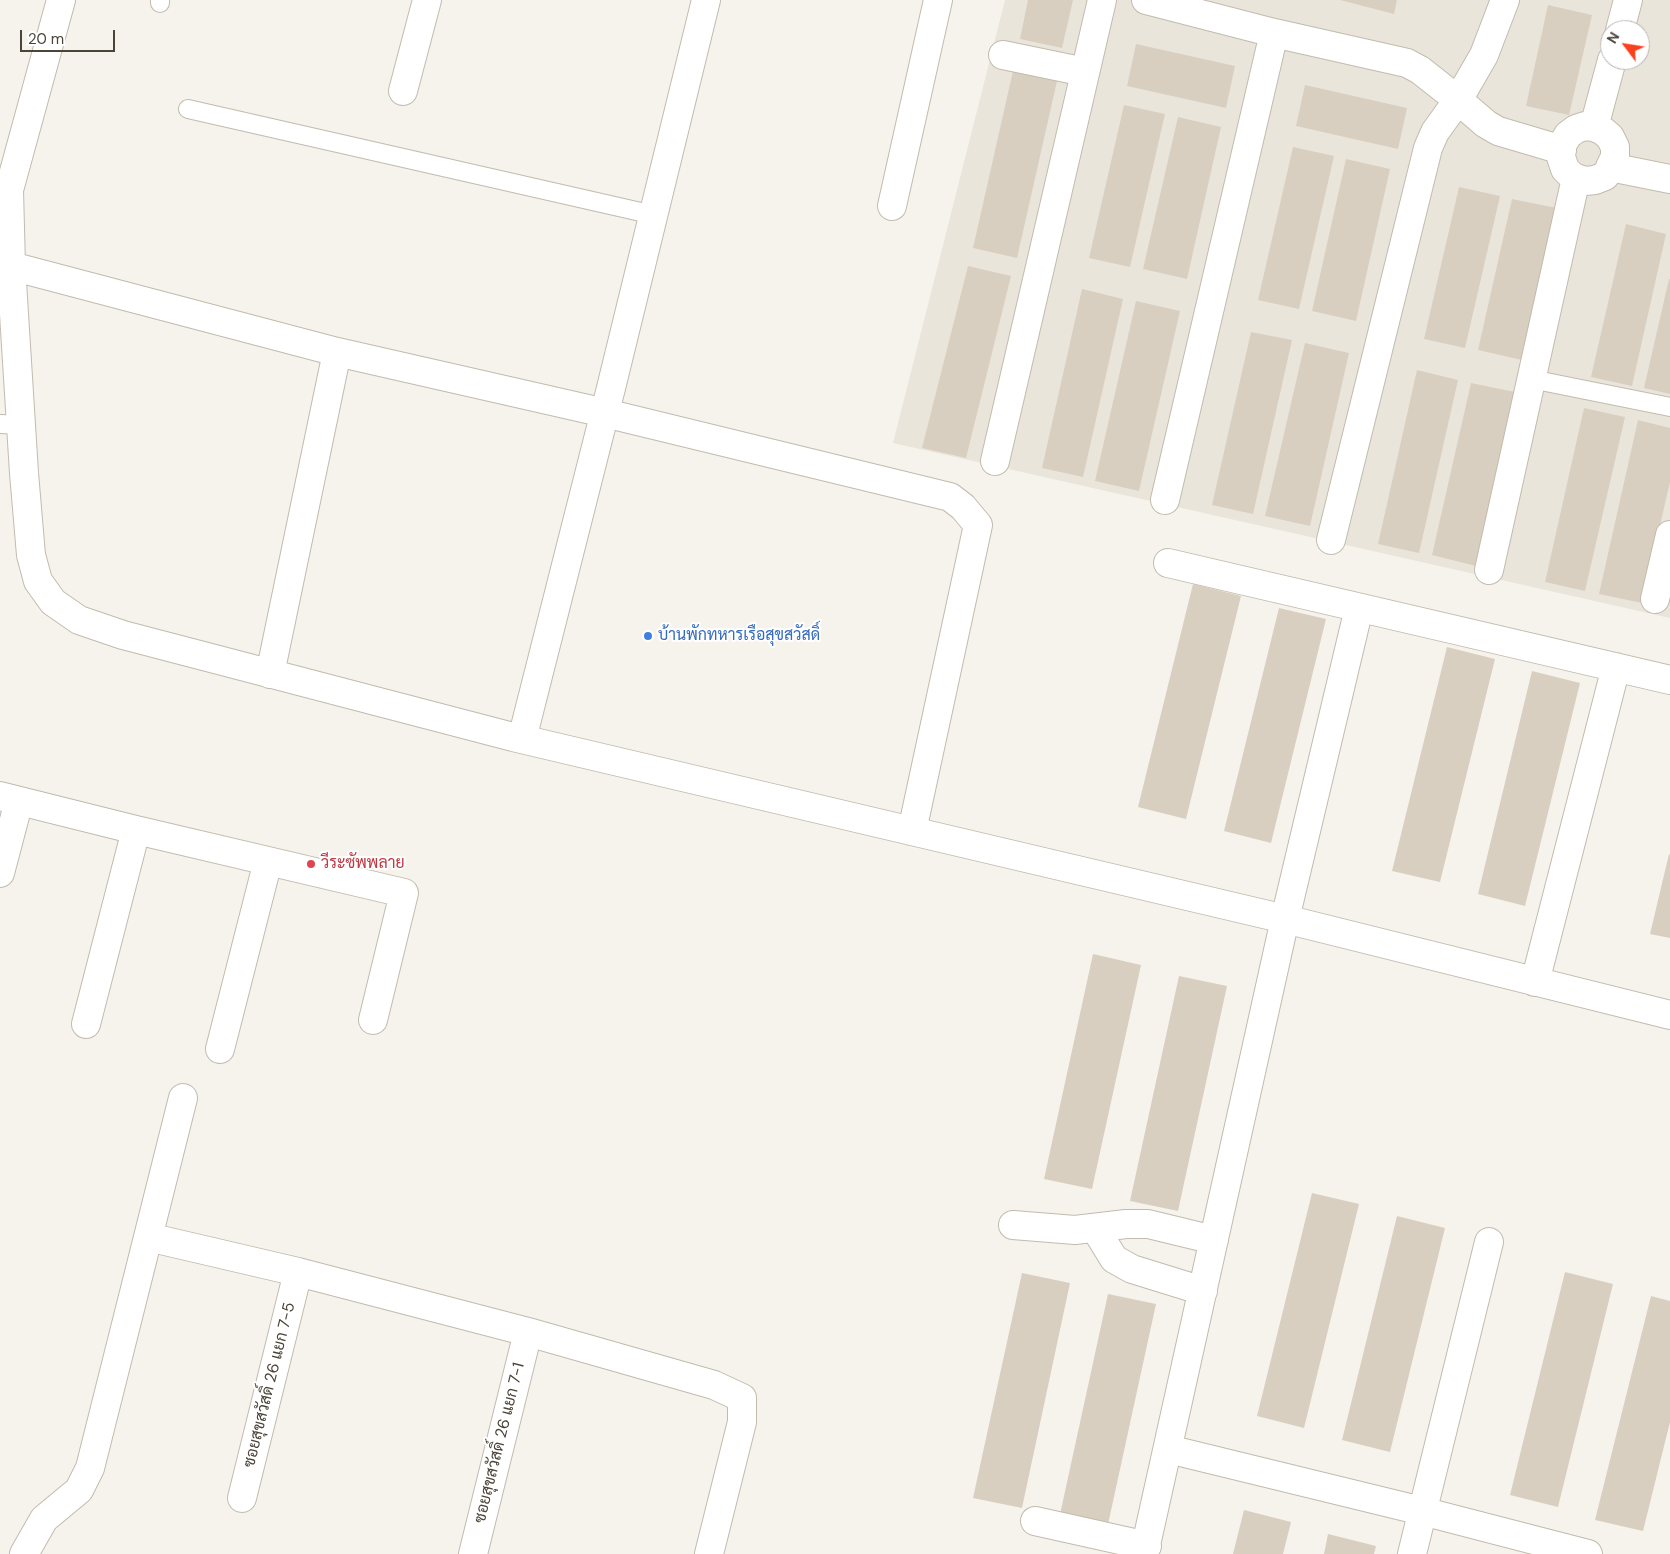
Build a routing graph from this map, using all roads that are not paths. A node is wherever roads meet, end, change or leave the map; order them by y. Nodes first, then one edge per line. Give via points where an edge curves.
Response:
1 (61, 0) edge
2 (427, 0) edge
3 (706, 0) edge
4 (938, 0) edge
5 (1102, 0) edge
6 (1146, 0) edge
7 (1504, 0) edge
8 (1628, 0) edge
9 (1623, 20) edge
10 (1274, 33) junction
11 (1003, 55) dead end
12 (1609, 70) edge
13 (1085, 72) junction
14 (403, 91) dead end
15 (1458, 100) junction
16 (188, 109) dead end
17 (1594, 127) junction
18 (1562, 150) junction
19 (1610, 167) junction
20 (1576, 178) junction
21 (1670, 179) edge
22 (5, 189) edge
23 (892, 206) dead end
24 (654, 215) junction
25 (11, 266) junction
26 (337, 352) junction
27 (1531, 378) junction
28 (1670, 407) edge
29 (605, 413) junction
30 (10, 424) edge
31 (995, 461) dead end
32 (1165, 500) dead end
33 (1670, 535) edge
34 (1332, 540) dead end
35 (1168, 563) dead end
36 (1489, 570) dead end
37 (1655, 598) dead end
38 (1359, 608) junction
39 (1616, 667) junction
40 (270, 674) junction
41 (1670, 680) edge
42 (522, 739) junction
43 (10, 798) edge
44 (136, 830) junction
45 (912, 831) junction
46 (268, 862) junction
47 (0, 873) edge
48 (1285, 919) junction
49 (1535, 982) junction
50 (1670, 1015) edge
51 (373, 1020) dead end
52 (86, 1024) dead end
53 (220, 1049) dead end
54 (183, 1098) dead end
55 (1013, 1225) dead end
56 (1095, 1228) junction
57 (148, 1237) junction
58 (1214, 1240) junction
59 (1489, 1242) dead end
60 (298, 1272) junction
61 (1202, 1291) junction
62 (528, 1332) junction
63 (1168, 1449) junction
64 (242, 1498) dead end
65 (1422, 1511) junction
66 (1034, 1521) dead end
67 (1146, 1550) edge
68 (24, 1554) edge
69 (473, 1554) edge
70 (709, 1554) edge
71 (1412, 1554) edge
72 (1588, 1554) edge

1 - 22 street
2 - 14 street
3 - 24 street
4 - 23 street
5 - 13 street
6 - 10 street
7 - 15 street via 1484,55
8 - 9 street
10 - 15 street via 1407,63
10 - 32 street
11 - 13 street
12 - 17 street
13 - 31 street
15 - 18 street via 1498,131
15 - 34 street via 1435,132 1428,148
16 - 24 lane
17 - 18 street via 1576,129 1568,135
17 - 19 street via 1610,137 1615,157
18 - 20 street via 1565,169
19 - 20 street via 1604,176 1595,180
19 - 21 street
20 - 27 street
22 - 25 street
24 - 29 street
25 - 26 street
25 - 30 street
26 - 29 street
26 - 40 street
27 - 28 lane
27 - 36 street
29 - 42 street
29 - 45 street via 950,497 963,506 978,525
30 - 40 street via 31,555 38,581 53,602 80,620 123,636
33 - 37 street
35 - 38 street
38 - 39 street
38 - 48 street
39 - 41 street
39 - 49 street
40 - 42 street
42 - 45 street
43 - 44 street
43 - 47 street
44 - 46 street
44 - 52 street
45 - 48 street
46 - 51 street via 404,893
46 - 53 street
48 - 49 street
48 - 58 street
49 - 50 street
54 - 57 street
55 - 56 street via 1075,1230
56 - 58 street via 1148,1224
56 - 61 street via 1114,1259 1132,1269
57 - 60 street
57 - 68 street via 90,1468 79,1490 44,1519
58 - 61 street
59 - 65 street
60 - 62 street
60 - 64 street, ซอยสุขสวัสดิ์ 26 แยก 7-5
61 - 63 street
62 - 69 street, ซอยสุขสวัสดิ์ 26 แยก 7-1
62 - 70 street via 714,1385 742,1398 742,1422
63 - 65 street
63 - 67 street
65 - 71 street
65 - 72 street
66 - 67 street

